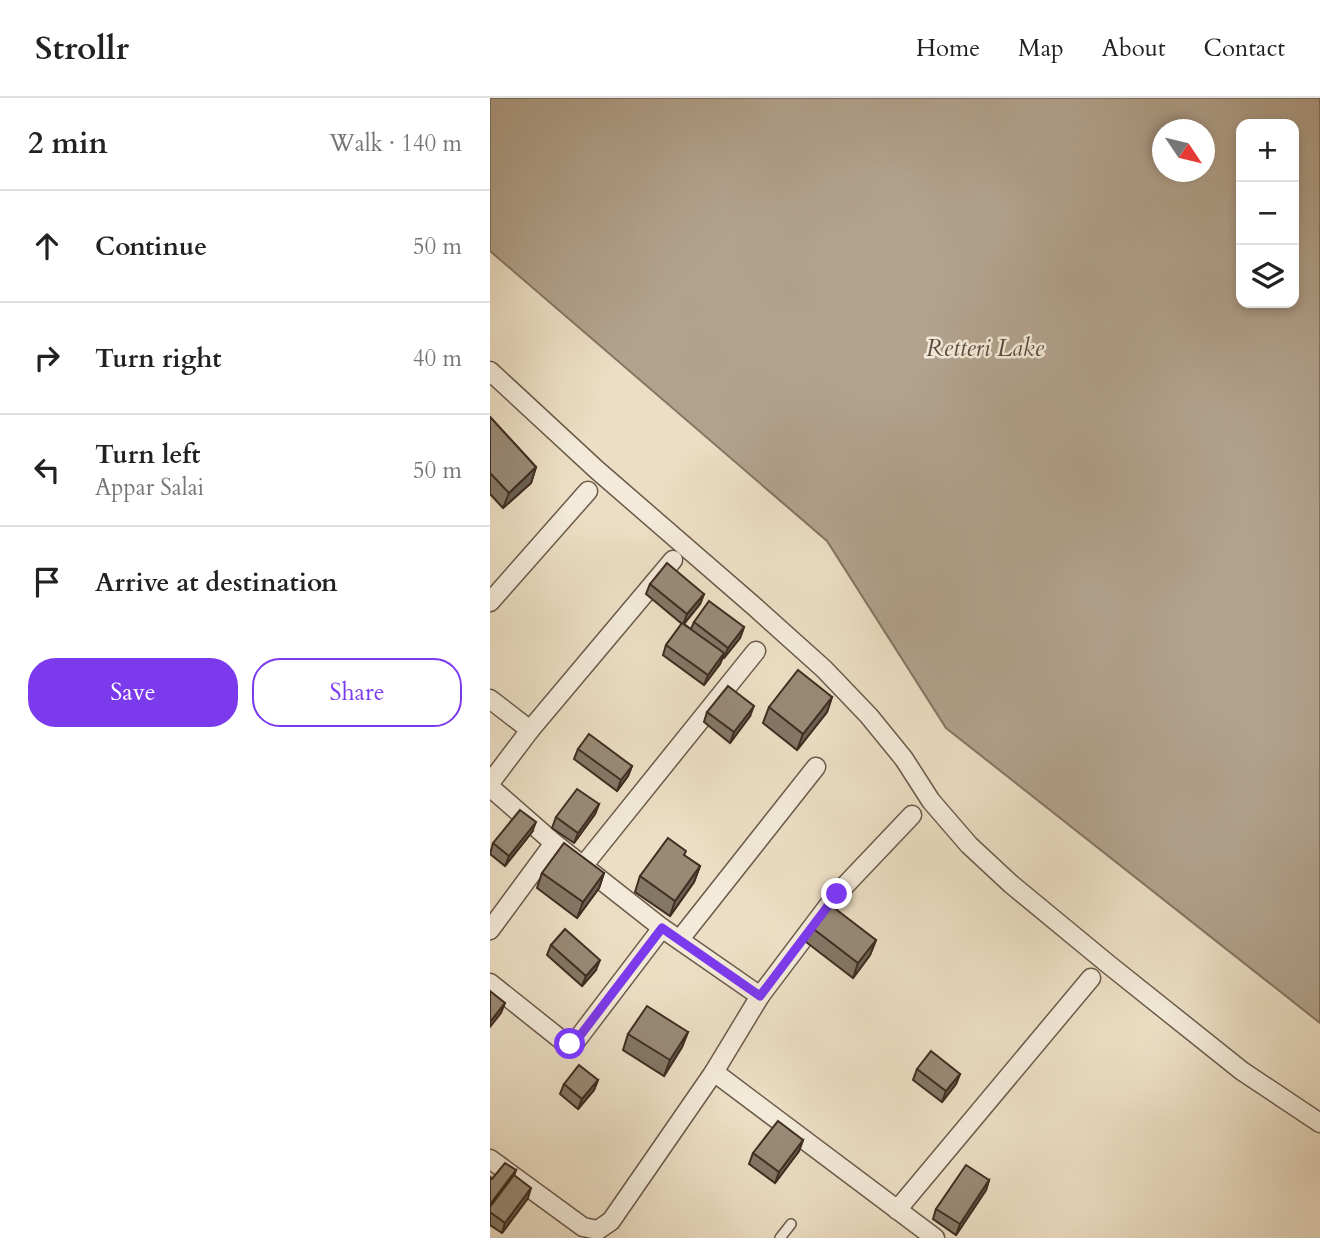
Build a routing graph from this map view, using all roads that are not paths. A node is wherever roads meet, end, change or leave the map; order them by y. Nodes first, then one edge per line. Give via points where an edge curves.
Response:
1 (490, 371) edge
2 (588, 491) dead end
3 (673, 560) dead end
4 (490, 602) edge
5 (756, 651) dead end
6 (490, 699) edge
7 (530, 730) junction
8 (816, 767) dead end
9 (490, 785) edge
10 (912, 815) dead end
11 (554, 843) junction
12 (583, 866) junction
13 (662, 928) junction
14 (490, 930) edge
15 (680, 939) junction
16 (1091, 978) dead end
17 (490, 983) edge
18 (760, 996) junction
19 (714, 1072) junction
20 (1320, 1123) edge
21 (490, 1159) edge
22 (897, 1210) junction
23 (791, 1224) dead end
24 (780, 1238) edge
25 (934, 1238) edge

1 - 20 street via 824,669 869,716 969,845 1012,884 1242,1070
2 - 4 street
3 - 7 street
5 - 12 street
6 - 7 street
7 - 9 street
8 - 15 street
9 - 11 street
10 - 18 street via 837,894
11 - 12 street
11 - 14 street
12 - 13 street
13 - 15 street
13 - 17 street via 570,1044
15 - 18 street
16 - 22 street
18 - 19 street
19 - 21 street via 611,1221 598,1230 583,1227
19 - 22 street
22 - 25 street
23 - 24 lane

